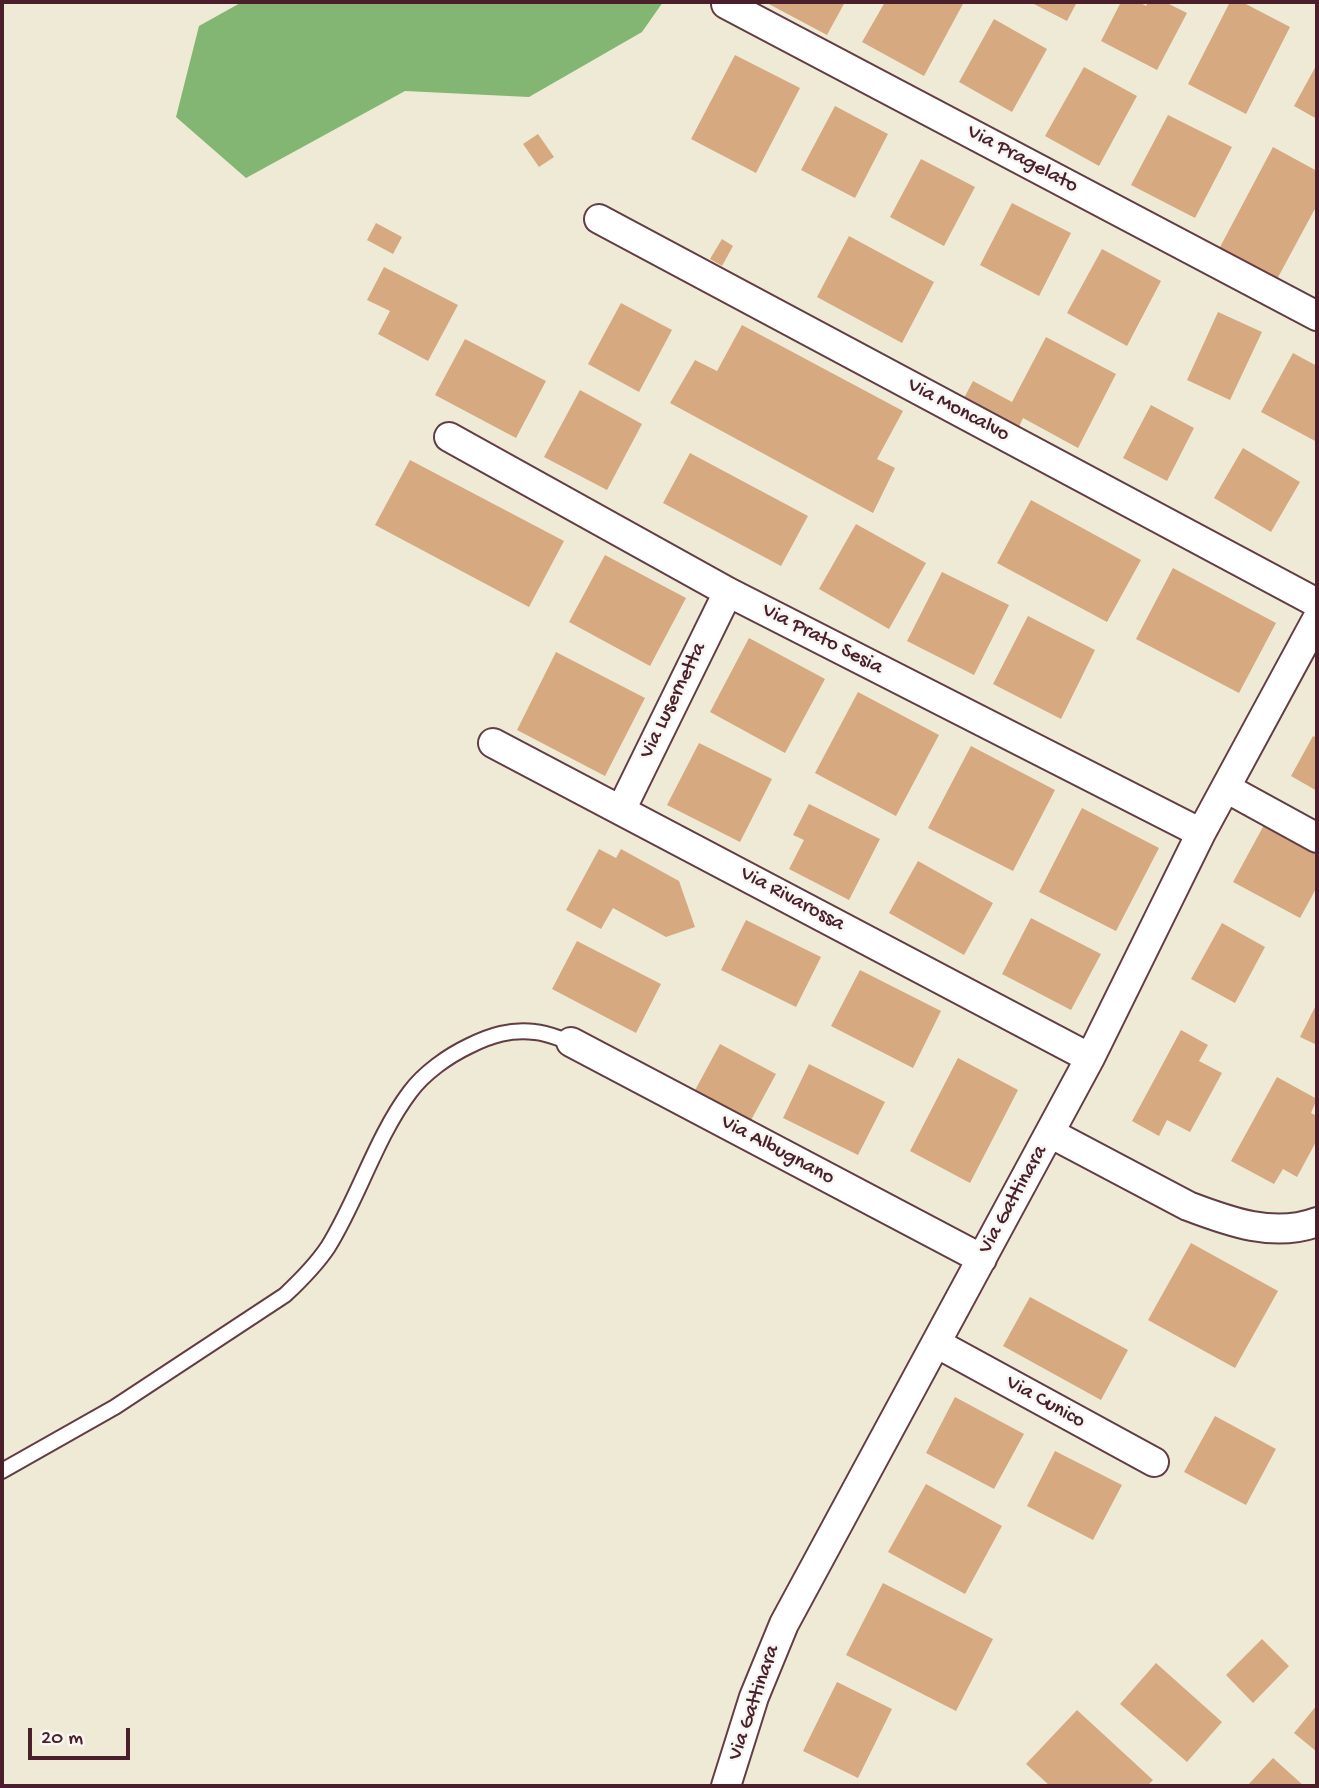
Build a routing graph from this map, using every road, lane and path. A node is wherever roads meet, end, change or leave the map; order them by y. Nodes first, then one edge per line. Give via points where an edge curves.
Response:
1 (726, 4) dead end
2 (599, 219) dead end
3 (1317, 316) edge
4 (449, 437) dead end
5 (727, 592) junction
6 (1317, 603) edge
7 (1317, 619) edge
8 (493, 743) dead end
9 (1226, 788) junction
10 (621, 810) junction
11 (1201, 833) junction
12 (1317, 838) edge
13 (571, 1042) joint
14 (1090, 1058) junction
15 (1051, 1133) junction
16 (1317, 1222) edge
17 (982, 1259) junction
18 (936, 1343) junction
19 (1154, 1462) dead end
20 (2, 1471) edge
21 (726, 1786) edge

1 - 3 street, Via Pragelato
2 - 6 street, Via Moncalvo
4 - 5 street, Via Prato Sesia
5 - 10 street, Via Lusernetta
5 - 11 street, Via Prato Sesia
7 - 9 street, Via Gattinara
8 - 10 street, Via Rivarossa
9 - 11 street, Via Gattinara
9 - 12 street
10 - 14 street, Via Rivarossa
11 - 14 street, Via Gattinara
13 - 17 street, Via Albugnano
13 - 20 lane via 538,1032 512,1031 457,1052 431,1071 411,1090 395,1117 327,1248 285,1295 115,1407
14 - 15 street, Via Gattinara
15 - 16 street via 1205,1212 1272,1230
15 - 17 street, Via Gattinara
17 - 18 street, Via Gattinara
18 - 19 street, Via Cunico
18 - 21 street, Via Gattinara via 784,1624 754,1697

